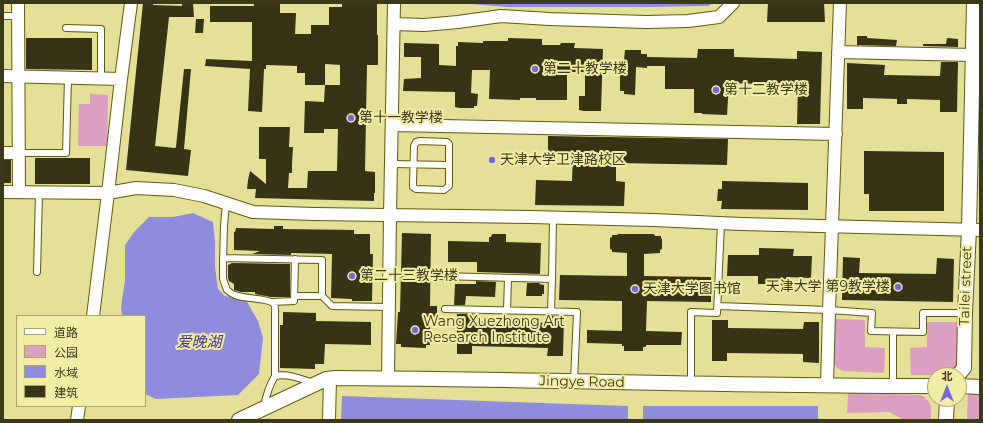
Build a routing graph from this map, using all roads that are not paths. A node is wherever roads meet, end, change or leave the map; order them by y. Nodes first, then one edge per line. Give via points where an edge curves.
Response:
1 (18, 3) edge
2 (131, 3) edge
3 (394, 3) edge
4 (733, 3) edge
5 (840, 3) edge
6 (974, 3) edge
7 (3, 16) edge
8 (18, 16) junction
9 (394, 24) junction
10 (66, 28) dead end
11 (977, 39) edge
12 (838, 52) junction
13 (973, 55) junction
14 (3, 76) edge
15 (18, 76) junction
16 (68, 77) junction
17 (101, 78) junction
18 (120, 78) junction
19 (392, 125) junction
20 (836, 134) junction
21 (3, 153) edge
22 (18, 153) junction
23 (391, 164) junction
24 (413, 164) junction
25 (450, 165) junction
26 (3, 192) edge
27 (19, 192) junction
28 (39, 192) junction
29 (108, 194) junction
30 (226, 204) junction
31 (390, 216) junction
32 (553, 218) junction
33 (721, 223) junction
34 (832, 226) junction
35 (974, 230) edge
36 (223, 258) junction
37 (295, 259) junction
38 (37, 272) dead end
39 (440, 276) dead end
40 (508, 278) junction
41 (552, 279) junction
42 (294, 296) junction
43 (322, 296) junction
44 (272, 302) junction
45 (718, 306) junction
46 (389, 307) junction
47 (445, 309) dead end
48 (507, 310) junction
49 (829, 310) junction
50 (551, 311) junction
51 (965, 313) junction
52 (93, 315) edge
53 (893, 332) junction
54 (964, 367) edge
55 (275, 376) junction
56 (330, 378) junction
57 (388, 378) junction
58 (574, 381) junction
59 (316, 383) junction
60 (692, 384) junction
61 (827, 385) junction
62 (893, 386) junction
63 (927, 386) edge
64 (967, 386) edge
65 (980, 387) edge
66 (79, 407) edge
67 (947, 407) edge
68 (264, 408) junction
69 (242, 419) edge
70 (77, 420) edge
71 (329, 420) edge
72 (946, 420) edge

1 - 8 street
2 - 18 street
3 - 9 street
4 - 9 street via 719,17 688,21 646,22 501,16 424,25
5 - 12 street
6 - 11 street, Tailei street
7 - 8 lane
8 - 15 street
9 - 19 street
10 - 17 lane via 101,29
11 - 13 street, Tailei street
12 - 13 street
12 - 20 street
13 - 35 street, Tailei street
14 - 15 street
15 - 16 street
15 - 22 street
16 - 17 street
16 - 22 lane via 66,153
17 - 18 street
18 - 29 street
19 - 20 street
19 - 23 street
20 - 34 street
21 - 22 street
22 - 27 street
23 - 24 lane
23 - 31 street
24 - 25 lane
24 - 25 lane via 414,146 420,141 449,144
24 - 25 lane via 413,187 444,190 449,186
26 - 27 street
27 - 28 street
28 - 29 street
28 - 38 lane
29 - 30 street via 136,188 174,190 204,196
29 - 52 street
30 - 31 street via 253,212
30 - 36 lane
31 - 32 street
31 - 46 street
32 - 33 street
32 - 41 lane
33 - 34 street
33 - 45 lane
34 - 35 street
34 - 49 street
35 - 51 street, Tailei street
36 - 37 lane
36 - 44 lane via 223,279 227,290 236,295
37 - 42 lane
37 - 43 lane via 322,260
39 - 40 lane
40 - 41 lane
40 - 48 lane
41 - 50 lane
42 - 43 lane
42 - 44 lane via 294,301
43 - 46 lane via 332,306
44 - 55 lane via 275,306
45 - 49 lane
45 - 60 lane via 717,314 691,312
46 - 57 street
47 - 48 lane
48 - 50 lane
49 - 53 lane via 872,313 872,331
49 - 61 street
50 - 58 lane via 577,312
51 - 53 lane via 923,313 923,332
51 - 54 street, Tailei street
53 - 62 lane
55 - 59 lane via 293,377
55 - 68 lane via 266,395
56 - 57 street, Jingye Road
56 - 59 street, Jingye Road
56 - 71 street
57 - 58 street, Jingye Road
58 - 60 street, Jingye Road
59 - 68 street, Jingye Road
60 - 61 street, Jingye Road
61 - 62 street, Jingye Road
62 - 63 street, Jingye Road
64 - 65 street
66 - 70 street
67 - 72 street
68 - 69 street, Jingye Road

